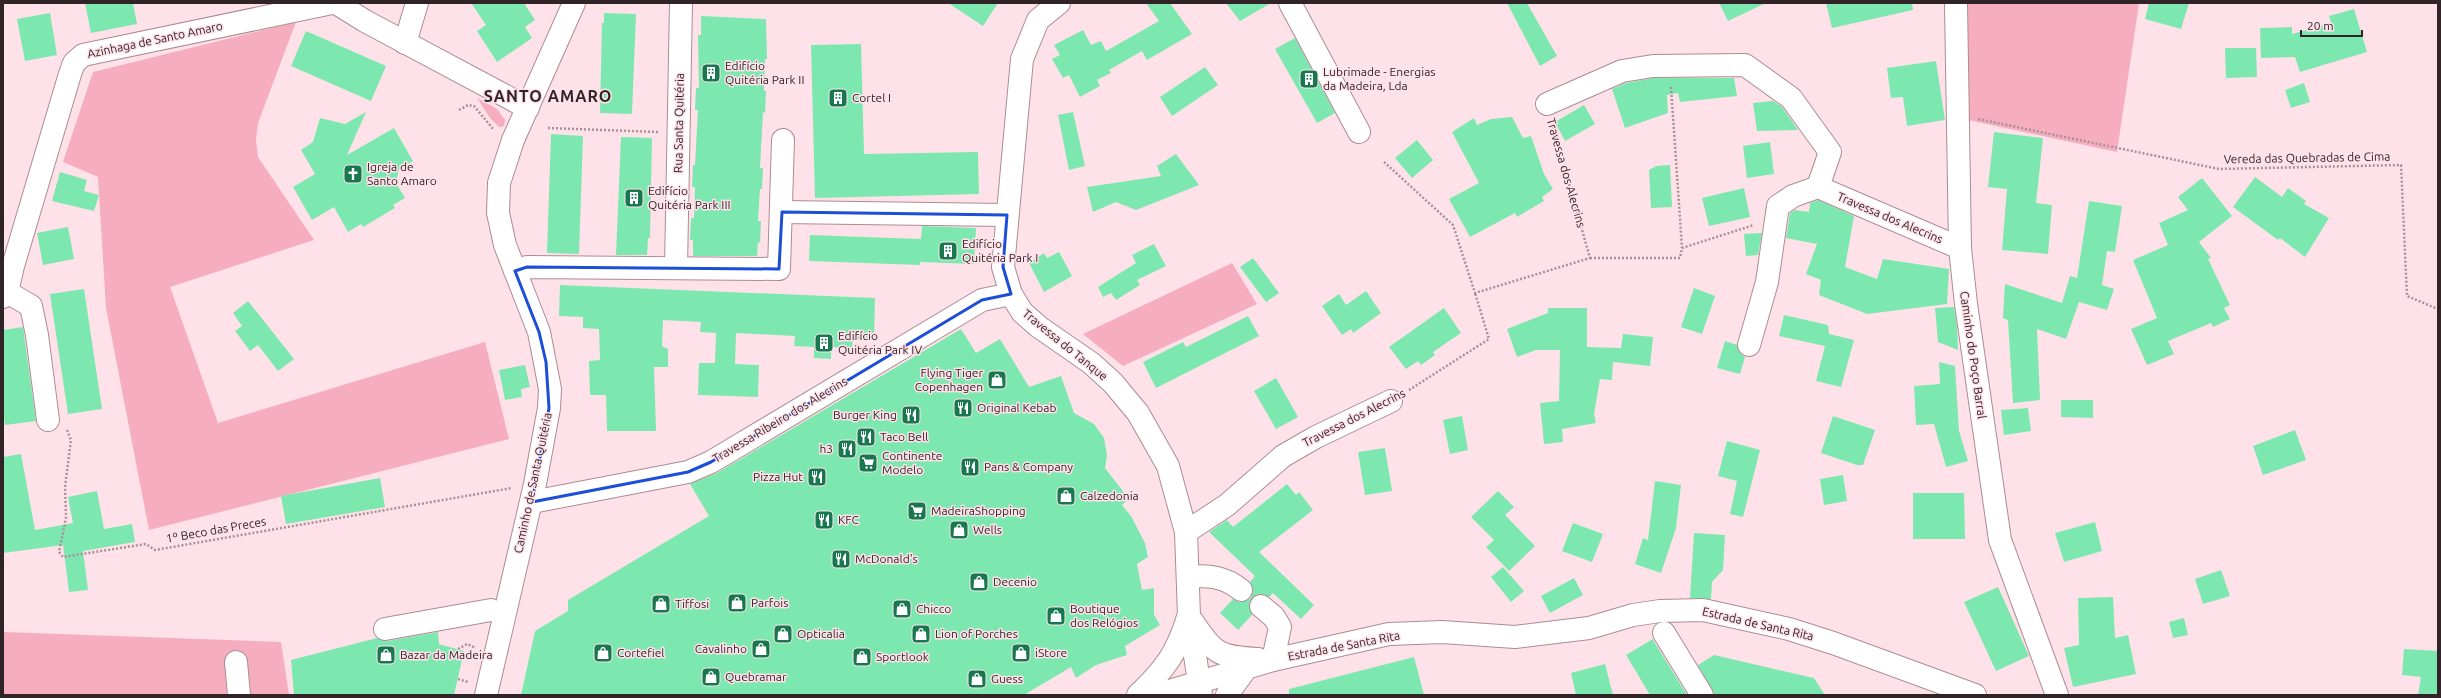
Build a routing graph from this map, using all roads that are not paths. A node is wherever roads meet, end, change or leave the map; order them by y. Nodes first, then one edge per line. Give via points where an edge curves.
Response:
1 (332, 3) edge
2 (336, 3) edge
3 (417, 3) edge
4 (574, 3) edge
5 (681, 3) edge
6 (1059, 3) edge
7 (1290, 3) edge
8 (1956, 3) edge
9 (405, 43) junction
10 (1547, 104) road end
11 (528, 108) junction
12 (1359, 132) dead end
13 (783, 140) dead end
14 (1818, 187) junction
15 (782, 212) junction
16 (1007, 214) junction
17 (1960, 248) junction
18 (676, 268) junction
19 (515, 271) junction
20 (5, 294) edge
21 (1012, 294) junction
22 (1749, 345) dead end
23 (1391, 401) road end
24 (48, 420) road end
25 (532, 502) junction
26 (1186, 532) junction
27 (1189, 577) junction
28 (1241, 590) dead end
29 (1260, 606) dead end
30 (491, 610) dead end
31 (1189, 616) junction
32 (385, 629) dead end
33 (1664, 633) dead end
34 (1273, 660) junction
35 (236, 662) dead end
36 (1247, 667) junction
37 (483, 690) edge
38 (1197, 691) edge
39 (239, 695) edge
40 (1138, 695) edge
41 (1156, 695) edge
42 (1227, 695) edge
43 (1702, 695) edge
44 (1975, 695) edge
45 (2057, 695) edge

1 - 20 street, Azinhaga de Santo Amaro via 83,55 74,63
2 - 9 street
3 - 9 street
4 - 11 street, Caminho de Santa Quitéria
5 - 18 street, Rua Santa Quitéria
6 - 16 street, Travessa do Tanque via 1038,20 1014,59
7 - 12 street
8 - 17 street, Caminho do Poço Barral
9 - 11 street
10 - 14 street, Travessa dos Alecrins via 1622,71 1670,65 1745,65 1791,98 1830,152
11 - 19 street, Caminho de Santa Quitéria via 513,140 498,183 498,213 505,245
13 - 15 street
14 - 17 street, Travessa dos Alecrins
14 - 22 street via 1793,196 1778,206 1767,282
15 - 16 street
15 - 18 street via 779,269
16 - 21 street, Travessa do Tanque via 1003,267
17 - 45 street, Caminho do Poço Barral via 2000,540
18 - 19 street via 527,267
19 - 25 street, Caminho de Santa Quitéria via 539,332 550,389 549,408
20 - 24 street, Azinhaga de Santo Amaro via 30,306 37,335
21 - 25 street, Travessa Ribeiro dos Alecrins via 982,300 711,462 688,472
21 - 26 street, Travessa do Tanque via 1022,312 1091,363 1113,383 1138,413 1168,466
23 - 26 street, Travessa dos Alecrins via 1283,456 1227,505
25 - 37 street, Caminho de Santa Quitéria
26 - 27 street, Travessa do Tanque
27 - 28 street via 1222,578
27 - 31 street, Travessa do Tanque
29 - 34 street via 1274,617 1280,627
30 - 32 street
31 - 34 street, Estrada de Santa Rita via 1206,642 1218,652 1231,658
31 - 38 street, Travessa do Tanque
31 - 40 street via 1174,656 1161,674
33 - 43 street
34 - 36 street, Estrada de Santa Rita
34 - 44 street, Estrada de Santa Rita via 1389,634 1442,632 1515,638 1589,628 1633,615 1660,611 1703,610 1826,640
35 - 39 street
36 - 38 street, Estrada de Santa Rita
36 - 42 street
38 - 41 street, Estrada de Santa Rita

